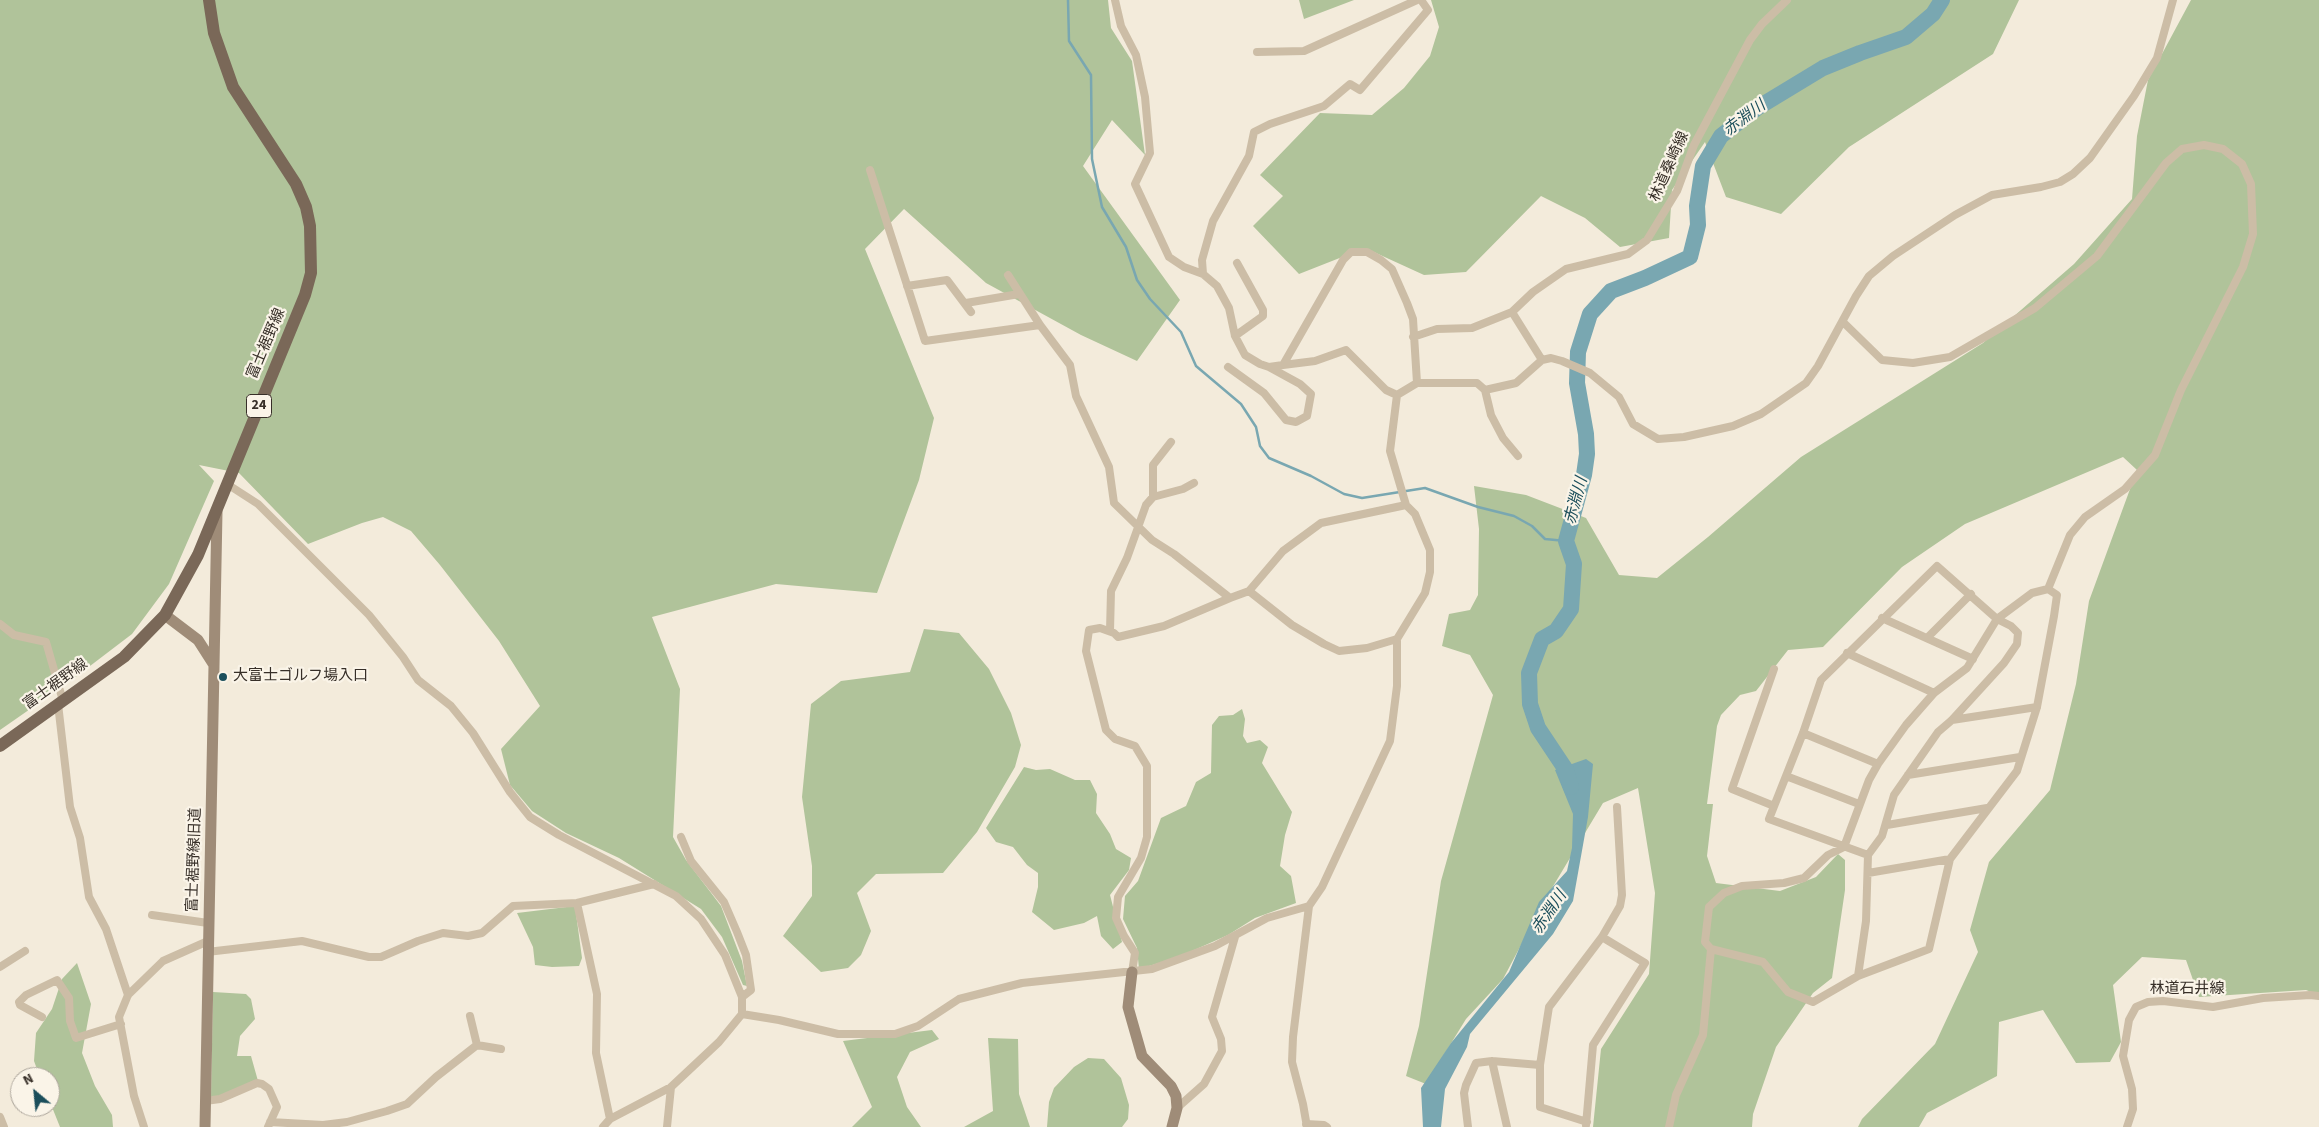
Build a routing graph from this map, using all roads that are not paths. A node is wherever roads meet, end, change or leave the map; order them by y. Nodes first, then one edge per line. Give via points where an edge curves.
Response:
1 (209, 0) edge
2 (1115, 0) edge
3 (1417, 0) edge
4 (1421, 0) edge
5 (1787, 0) edge
6 (2173, 0) edge
7 (1258, 52) dead end
8 (870, 170) dead end
9 (1237, 263) dead end
10 (1202, 274) junction
11 (1008, 275) dead end
12 (907, 286) junction
13 (1019, 294) junction
14 (966, 303) junction
15 (971, 312) dead end
16 (1512, 312) junction
17 (1842, 322) junction
18 (1040, 325) junction
19 (1235, 336) junction
20 (1413, 337) junction
21 (1542, 360) junction
22 (1283, 365) junction
23 (1267, 366) junction
24 (1228, 367) dead end
25 (1417, 383) junction
26 (1485, 390) junction
27 (1397, 396) junction
28 (1171, 442) dead end
29 (1518, 456) dead end
30 (227, 484) junction
31 (1194, 484) dead end
32 (1153, 497) junction
33 (1405, 502) junction
34 (217, 508) junction
35 (1138, 526) junction
36 (2048, 589) junction
37 (1249, 591) junction
38 (1971, 594) junction
39 (1230, 598) junction
40 (166, 615) junction
41 (1882, 618) junction
42 (1998, 618) junction
43 (0, 624) edge
44 (1110, 631) junction
45 (1927, 638) junction
46 (1397, 639) junction
47 (1847, 653) junction
48 (1973, 659) junction
49 (1774, 668) dead end
50 (215, 669) junction
51 (1934, 693) junction
52 (60, 703) junction
53 (2037, 707) junction
54 (1952, 720) junction
55 (1803, 733) junction
56 (0, 746) edge
57 (2020, 757) junction
58 (1878, 764) junction
59 (1908, 775) junction
60 (1786, 776) junction
61 (1860, 804) junction
62 (1774, 806) junction
63 (1617, 807) dead end
64 (1987, 808) junction
65 (1886, 825) junction
66 (681, 837) dead end
67 (1844, 847) junction
68 (1868, 855) junction
69 (1950, 859) junction
70 (1868, 874) junction
71 (654, 884) junction
72 (577, 903) junction
73 (1309, 906) junction
74 (152, 915) dead end
75 (208, 923) junction
76 (1235, 936) junction
77 (1602, 937) junction
78 (208, 947) junction
79 (1711, 950) junction
80 (25, 951) dead end
81 (0, 967) edge
82 (1132, 972) junction
83 (1858, 976) junction
84 (128, 995) junction
85 (2319, 996) edge
86 (742, 997) junction
87 (742, 1014) junction
88 (470, 1016) dead end
89 (42, 1017) dead end
90 (121, 1024) junction
91 (477, 1045) junction
92 (501, 1049) dead end
93 (1492, 1062) junction
94 (1540, 1065) junction
95 (671, 1087) junction
96 (205, 1101) junction
97 (1177, 1108) junction
98 (0, 1117) edge
99 (610, 1119) junction
100 (269, 1124) edge
101 (1306, 1125) edge
102 (1586, 1125) edge
103 (4, 1127) edge
104 (144, 1127) edge
105 (205, 1127) edge
106 (603, 1127) edge
107 (667, 1127) edge
108 (1172, 1127) edge
109 (1327, 1127) edge
110 (1468, 1127) edge
111 (1507, 1127) edge
112 (1669, 1127) edge
113 (2127, 1127) edge

1 - 30 main road, 富士裾野線 / 24 via 214,33 233,87 296,184 310,226 311,273 305,295
2 - 10 street via 1121,26 1136,55 1145,97 1150,153 1135,184 1170,257
3 - 7 street via 1304,51
4 - 10 street via 1428,10 1360,90 1350,84 1324,106 1254,132 1249,156 1213,221 1202,260
5 - 16 street, 林道桑崎線 via 1750,40 1699,136 1677,191 1647,240 1628,254 1566,269 1533,292
6 - 17 street via 2157,58 2090,158 2060,182 1992,195 1955,215 1869,276
8 - 12 street
9 - 19 street via 1264,316
10 - 19 street via 1217,286 1229,308
11 - 13 street
12 - 14 street via 947,280
12 - 18 street via 925,341
13 - 14 street
13 - 18 street
14 - 15 street
16 - 20 street via 1472,328 1437,329
16 - 21 street
17 - 21 street via 1806,383 1761,414 1740,423 1684,437 1658,439 1633,424 1619,398 1590,373 1562,360
17 - 36 street via 1882,360 1913,363 1950,357 2035,308 2097,256 2166,163 2182,149 2204,145 2223,149 2242,164 2251,184 2254,234 2243,267 2181,390 2156,455 2124,489 2085,517 2070,535
18 - 35 street via 1070,365 1076,396 1109,467 1114,503
19 - 23 street via 1245,355
20 - 22 street via 1412,319 1392,269 1367,252 1351,252 1333,276
20 - 25 street
21 - 26 street via 1516,383
22 - 23 street
22 - 27 street via 1315,361 1346,350 1386,390
23 - 24 street via 1300,384 1311,394 1307,416 1296,422 1286,420 1264,393
25 - 26 street via 1477,383
25 - 27 street
26 - 29 street via 1491,415 1503,438
27 - 33 street via 1390,451
28 - 32 street via 1153,465
30 - 34 main road, 富士裾野線 / 24
30 - 71 street via 258,504 369,615 418,680 451,706 473,732 510,792 530,817
31 - 32 street
32 - 35 street via 1146,504
33 - 37 street via 1321,523 1283,551
33 - 46 street via 1415,514 1430,550 1430,572 1422,600
34 - 40 main road, 富士裾野線 / 24 via 195,562
34 - 50 street
35 - 39 street
35 - 44 street via 1111,591
36 - 42 street via 2032,593
36 - 53 street via 2057,597
37 - 39 street
37 - 46 street via 1292,625 1340,651 1367,648
38 - 41 street via 1937,566
38 - 42 street
38 - 45 street
39 - 44 street via 1164,626 1118,638
40 - 50 street, 富士裾野線旧道 via 198,640
40 - 52 main road, 富士裾野線 / 24 via 124,657
41 - 45 street
41 - 47 street
42 - 48 street
42 - 54 street via 2018,633 2017,644
43 - 52 street via 14,635 46,642
44 - 82 street via 1100,628 1089,630 1086,651 1099,707 1106,730 1115,739 1135,746 1148,766 1147,837 1141,858 1118,898 1116,918 1135,953
45 - 48 street
46 - 73 street via 1397,686 1390,741 1322,886
47 - 51 street
47 - 55 street via 1821,680
48 - 51 street via 1967,668
49 - 62 street via 1732,789
50 - 75 street, 富士裾野線旧道
51 - 58 street
52 - 56 main road, 富士裾野線 / 24
52 - 84 street via 70,807 80,838 89,897 106,929
53 - 54 street
53 - 57 street
54 - 59 street via 1938,732
55 - 58 street
55 - 60 street
57 - 59 street
57 - 64 street via 2018,771
58 - 61 street
59 - 65 street via 1894,795
60 - 61 street
60 - 62 street
61 - 67 street
62 - 67 street via 1769,819
63 - 77 street via 1622,895 1620,906
64 - 65 street
64 - 69 street
65 - 68 street
66 - 86 street via 691,861 724,902 746,955 752,990
67 - 68 street
67 - 79 street via 1828,855 1804,878 1784,884 1742,886 1724,893 1709,908 1705,942
68 - 70 street
69 - 70 street
69 - 83 street via 1929,949
70 - 83 street via 1866,921
71 - 72 street
71 - 86 street via 676,896 701,919 725,955
72 - 78 street via 513,906 482,933 468,936 443,933 381,957 302,941
72 - 99 street via 598,994 596,1053
73 - 76 street via 1267,918
73 - 101 street via 1292,1062
74 - 75 street
75 - 78 street, 富士裾野線旧道
76 - 82 street via 1168,964
76 - 97 street via 1212,1017 1222,1039 1222,1051 1204,1084
77 - 94 street via 1549,1007
77 - 102 street via 1645,962 1593,1045
78 - 84 street via 162,961
78 - 96 street, 富士裾野線旧道
79 - 83 street via 1763,962 1788,992 1813,1002
79 - 112 street via 1703,1034 1676,1095
80 - 81 street
82 - 87 street via 1022,984 975,994 949,1004 918,1026 894,1034 838,1034
82 - 97 street via 1128,1007 1142,1056 1171,1086
84 - 90 street via 120,1017
85 - 113 street, 林道石井線 via 2263,998 2213,1007 2182,1002 2148,1002 2136,1007 2129,1020 2123,1056 2132,1089 2133,1109
86 - 87 street
87 - 95 street via 719,1042
88 - 91 street
89 - 90 street via 19,1002 26,995 57,980 69,998 70,1021 76,1038
90 - 104 street via 134,1096
91 - 92 street
91 - 100 street via 407,1104 346,1122
93 - 94 street
93 - 110 street via 1476,1063 1466,1085
93 - 111 street
94 - 102 street via 1540,1107
95 - 99 street
95 - 107 street
96 - 100 street via 262,1084 269,1089 277,1107
96 - 105 street, 富士裾野線旧道
97 - 108 street
98 - 103 street
99 - 106 street
101 - 109 street

